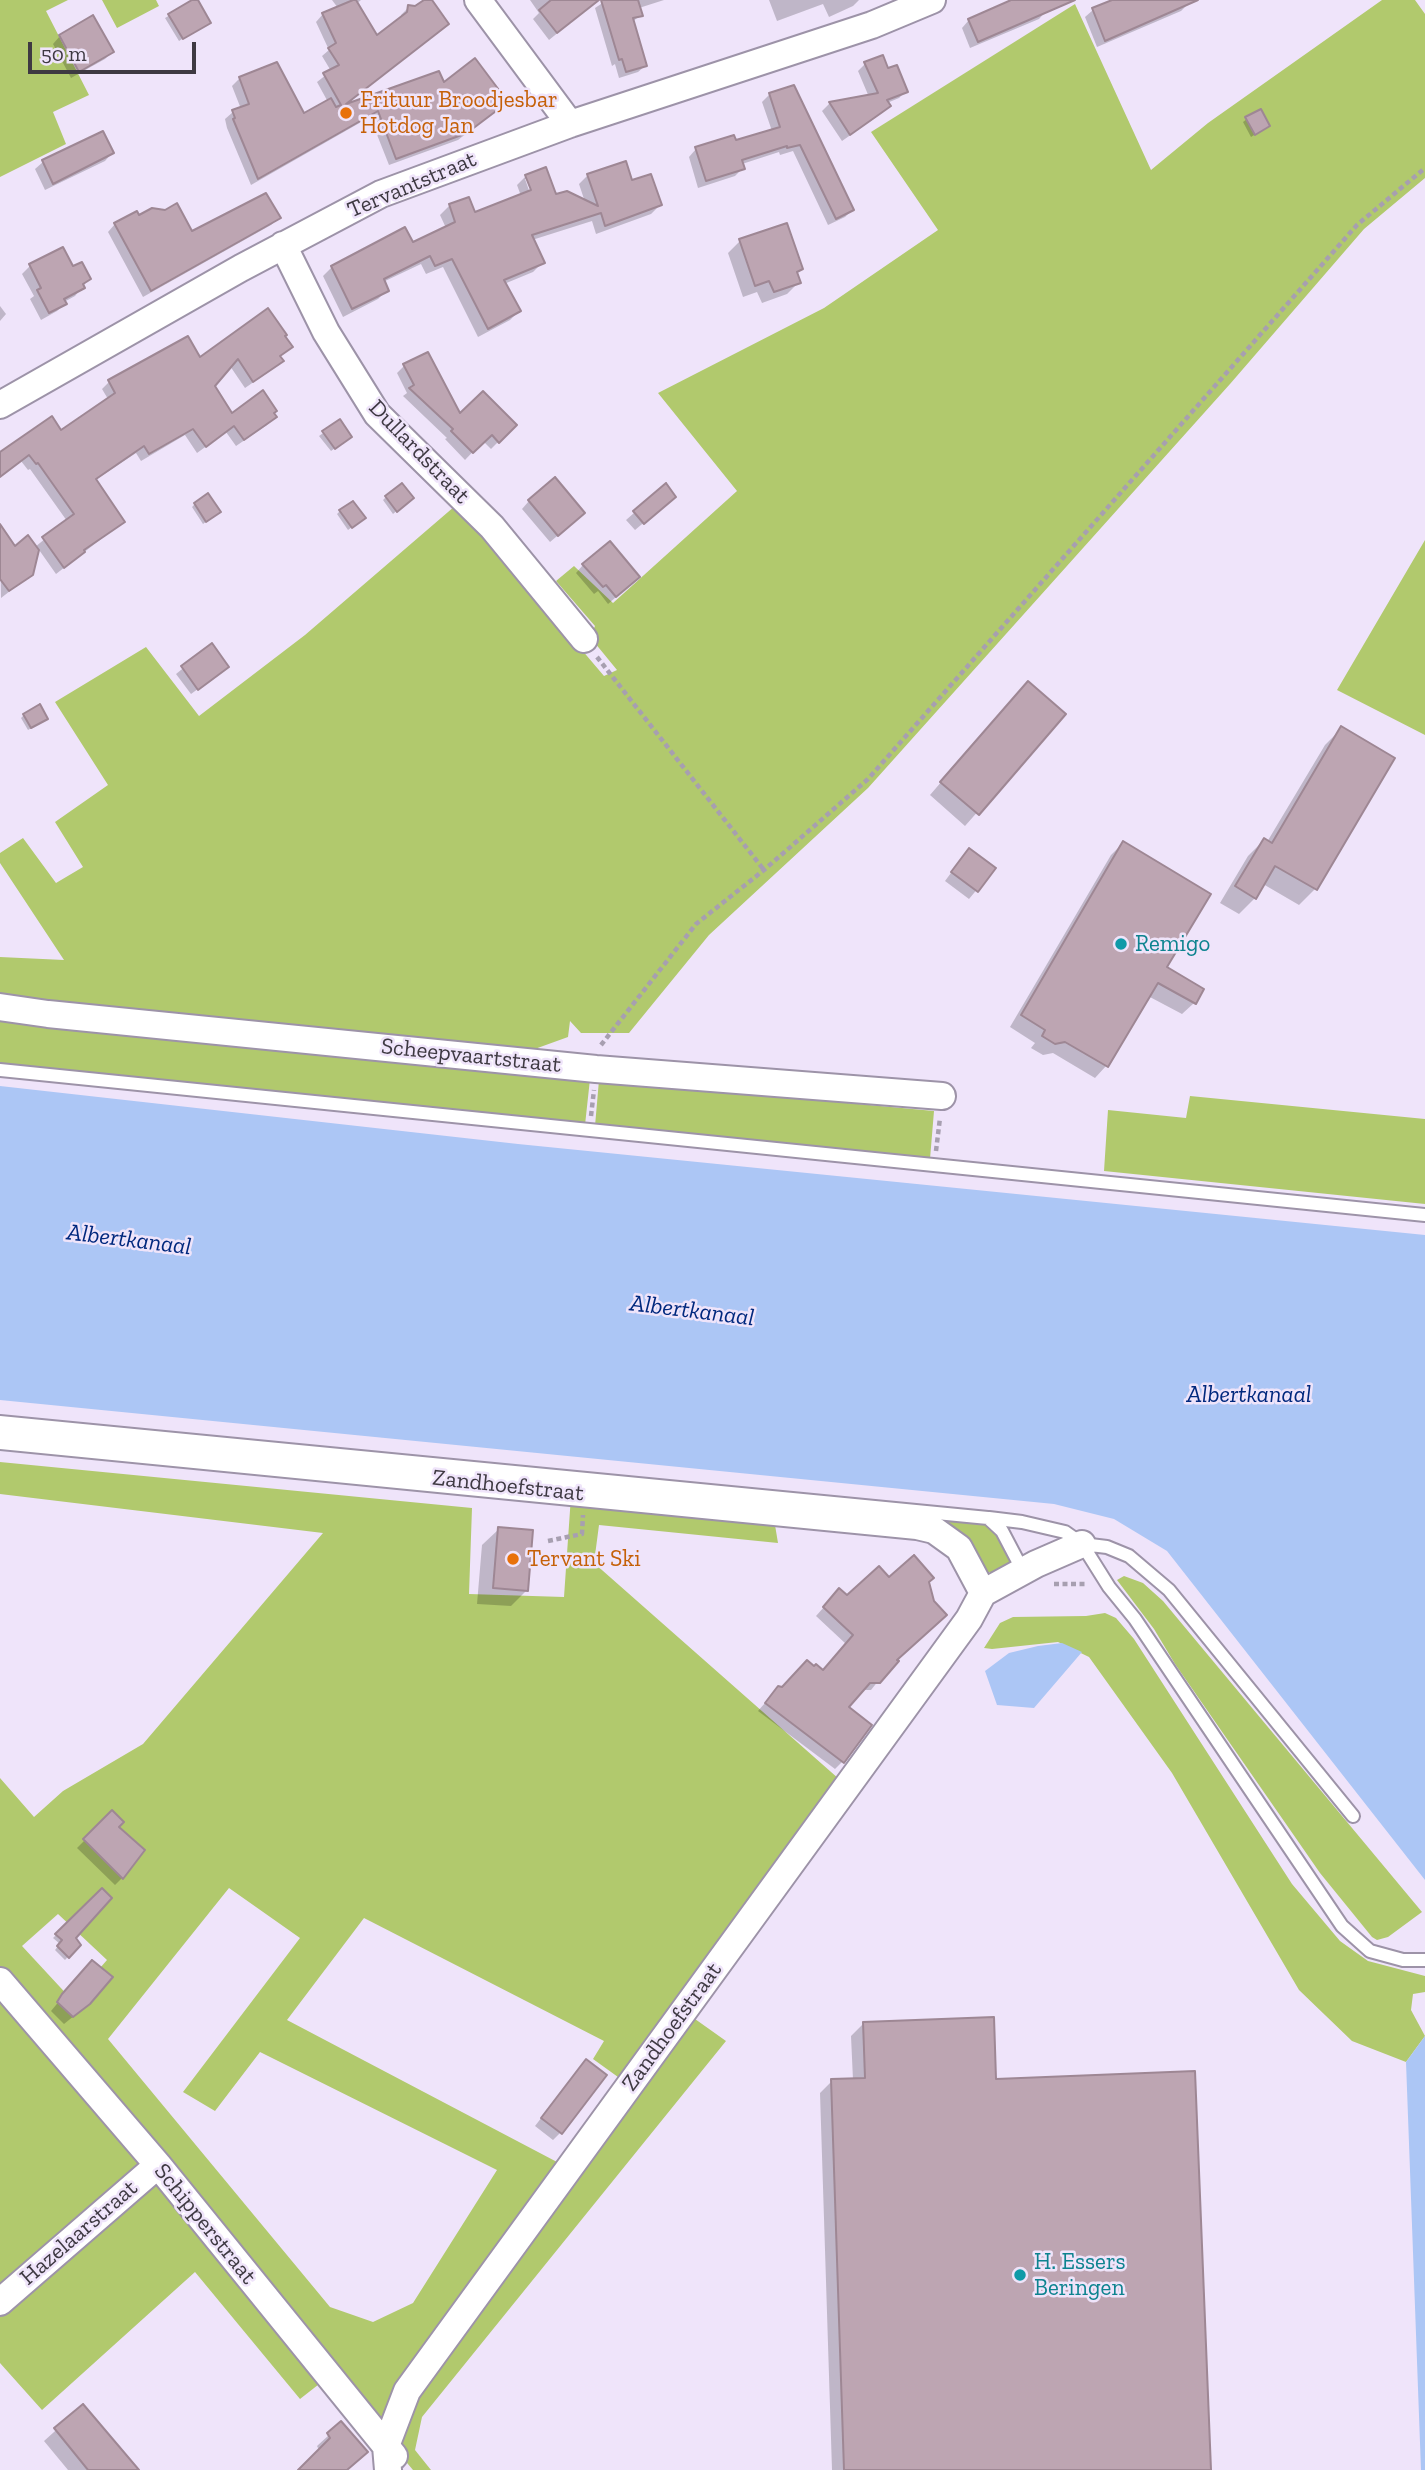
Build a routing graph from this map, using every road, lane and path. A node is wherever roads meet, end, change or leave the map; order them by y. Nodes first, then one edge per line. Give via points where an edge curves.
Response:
1 (478, 0) edge
2 (932, 0) edge
3 (570, 124) junction
4 (1425, 168) edge
5 (283, 245) junction
6 (0, 405) edge
7 (584, 639) joint
8 (764, 870) junction
9 (0, 1007) edge
10 (596, 1069) junction
11 (0, 1070) edge
12 (942, 1097) joint
13 (590, 1132) junction
14 (935, 1165) junction
15 (1425, 1215) edge
16 (0, 1422) edge
17 (0, 1436) edge
18 (585, 1493) junction
19 (988, 1518) junction
20 (548, 1541) dead end
21 (1082, 1544) junction
22 (1023, 1571) junction
23 (1109, 1587) junction
24 (983, 1593) junction
25 (1353, 1816) dead end
26 (1425, 1960) edge
27 (0, 1981) edge
28 (158, 2165) junction
29 (0, 2302) edge
30 (387, 2458) edge
31 (405, 2470) edge

1 - 3 street
2 - 3 street, Tervantstraat
3 - 5 street, Tervantstraat via 381,194
4 - 8 path via 1357,225 868,779
5 - 6 street, Tervantstraat
5 - 7 street, Dullardstraat via 326,332 376,414 492,527
7 - 8 path
8 - 10 path via 696,924 595,1052
9 - 10 street, Scheepvaartstraat
10 - 12 street, Scheepvaartstraat
10 - 13 path
11 - 13 lane
12 - 14 path
13 - 14 lane
14 - 15 lane
16 - 19 lane
17 - 18 street, Zandhoefstraat
18 - 20 path via 582,1534
18 - 24 street, Zandhoefstraat via 934,1530 959,1548
19 - 21 lane via 1065,1532
19 - 22 lane via 1002,1531
21 - 22 street
21 - 23 lane
21 - 25 lane via 1129,1556 1169,1590
22 - 23 path via 1038,1583
22 - 24 street
23 - 26 lane via 1342,1926 1370,1951 1403,1960
24 - 30 street, Zandhoefstraat via 961,1630 407,2390
27 - 28 street, Schipperstraat
28 - 29 street, Hazelaarstraat
28 - 30 street, Schipperstraat
30 - 31 street, Schipperstraat

